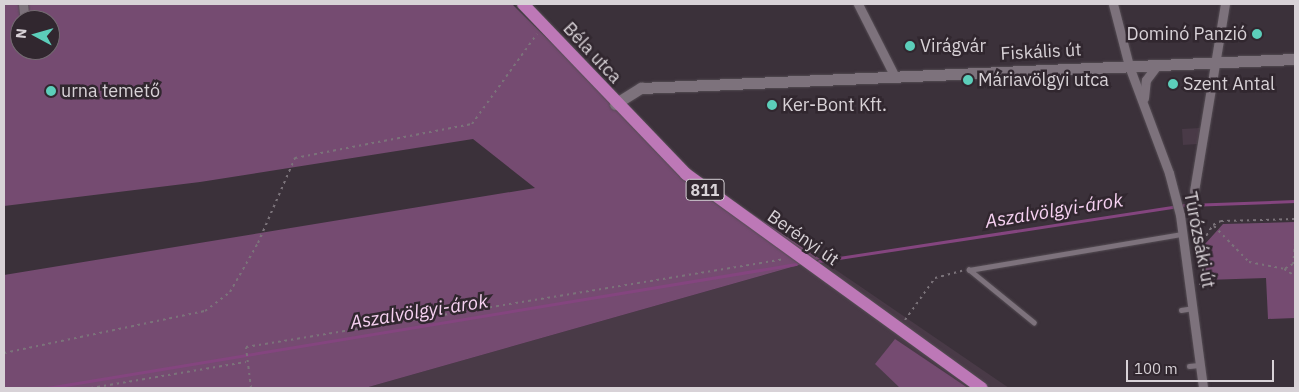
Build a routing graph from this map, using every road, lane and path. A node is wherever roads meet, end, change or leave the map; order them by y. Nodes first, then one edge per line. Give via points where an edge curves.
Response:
1 (523, 4) edge
2 (858, 4) edge
3 (1113, 4) edge
4 (1225, 4) edge
5 (528, 42) dead end
6 (1295, 58) edge
7 (1219, 62) junction
8 (1158, 64) junction
9 (1129, 66) junction
10 (894, 77) junction
11 (1144, 103) junction
12 (615, 104) junction
13 (1194, 191) dead end
14 (1295, 219) edge
15 (1213, 225) junction
16 (1184, 234) junction
17 (1196, 241) dead end
18 (1203, 241) junction
19 (1295, 242) edge
20 (798, 257) junction
21 (1284, 269) junction
22 (969, 270) junction
23 (1295, 276) edge
24 (1192, 285) junction
25 (1195, 308) junction
26 (1182, 310) dead end
27 (1034, 323) dead end
28 (900, 328) junction
29 (4, 353) edge
30 (246, 362) junction
31 (1201, 365) junction
32 (1189, 366) dead end
33 (91, 388) edge
34 (251, 388) edge
35 (982, 388) edge
36 (1203, 388) edge

1 - 12 main road, Béla utca / 811
2 - 10 street
3 - 9 street, Túrózsáki út
4 - 7 street
5 - 29 path via 472,124 295,158 258,243 230,292 205,310
6 - 7 street, Fiskális út
7 - 8 street, Fiskális út
7 - 13 street
8 - 9 street, Fiskális út
8 - 11 street, Túrózsáki út via 1146,80
9 - 10 street, Fiskális út
9 - 11 street, Túrózsáki út
10 - 12 street, Fiskális út via 641,88
11 - 16 street, Túrózsáki út
12 - 20 main road, Berényi út / 811 via 686,174
14 - 15 path via 1221,221
15 - 18 path
15 - 21 path via 1249,262 1262,268
16 - 22 lane
16 - 24 street, Túrózsáki út
17 - 18 path
18 - 24 path via 1203,284
19 - 21 path via 1293,264
20 - 28 main road, Berényi út / 811
20 - 30 path via 246,347
21 - 23 path
22 - 27 lane
22 - 28 path via 935,278
24 - 25 street, Túrózsáki út
25 - 26 lane
25 - 31 street, Túrózsáki út
28 - 35 main road, Berényi út / 811
30 - 33 path
30 - 34 path
31 - 32 lane
31 - 36 street, Túrózsáki út

